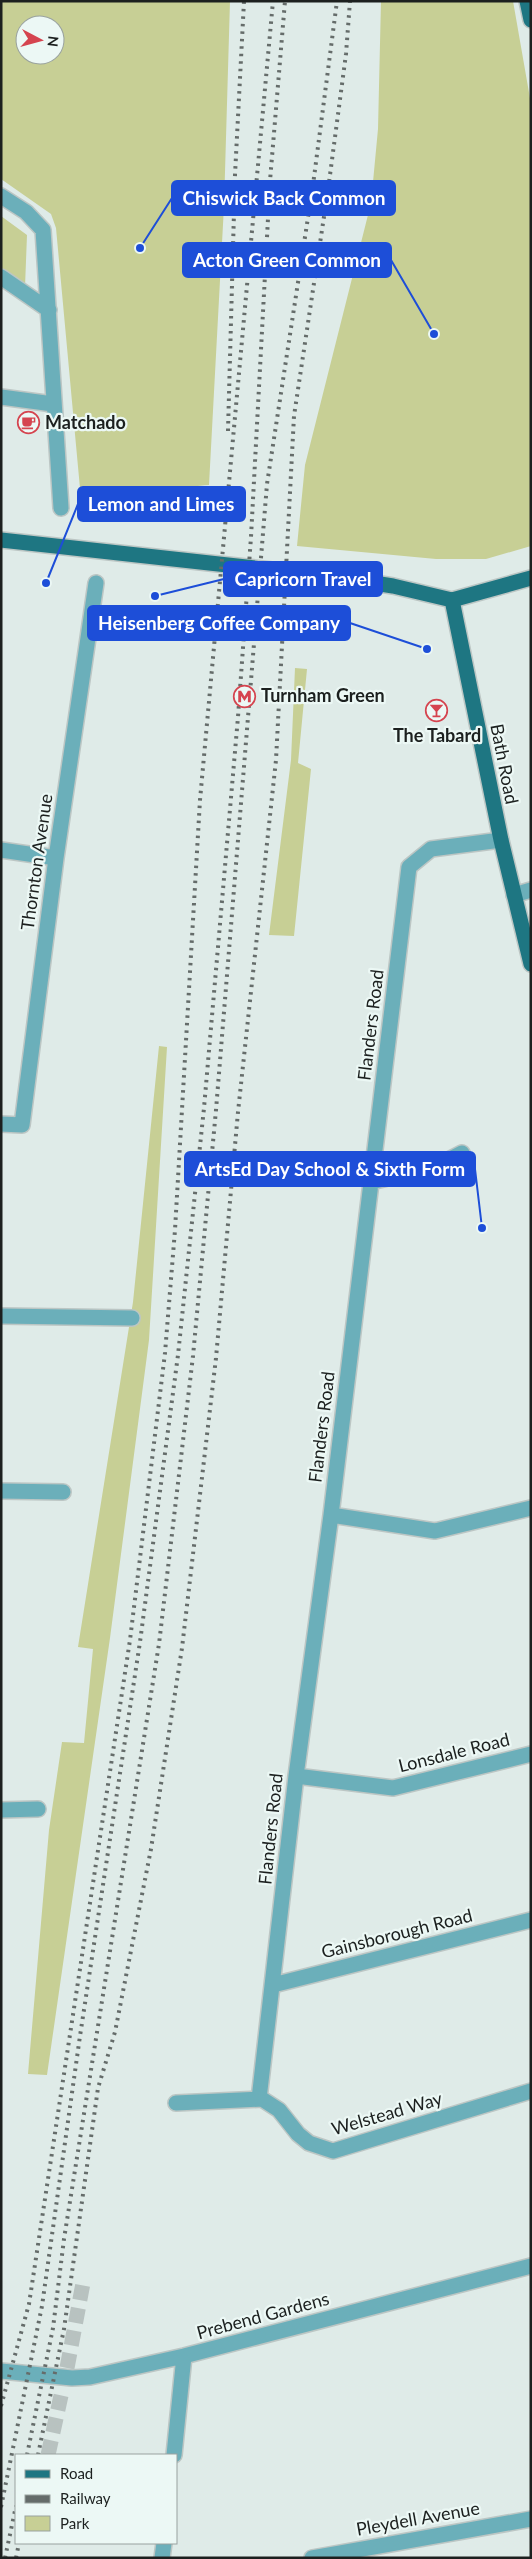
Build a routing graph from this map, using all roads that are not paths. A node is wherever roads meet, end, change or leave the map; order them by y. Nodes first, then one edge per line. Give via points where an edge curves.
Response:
1 (527, 1) edge
2 (531, 20) edge
3 (1, 196) edge
4 (1, 277) edge
5 (49, 310) junction
6 (1, 397) edge
7 (54, 404) junction
8 (61, 508) dead end
9 (1, 540) edge
10 (531, 578) edge
11 (96, 583) dead end
12 (452, 600) junction
13 (501, 840) junction
14 (1, 850) edge
15 (56, 858) junction
16 (531, 890) edge
17 (514, 895) junction
18 (531, 964) edge
19 (1, 1124) edge
20 (462, 1153) dead end
21 (371, 1182) junction
22 (1, 1316) edge
23 (132, 1318) dead end
24 (1, 1491) edge
25 (63, 1492) dead end
26 (531, 1508) edge
27 (330, 1515) junction
28 (531, 1754) edge
29 (296, 1776) junction
30 (1, 1810) edge
31 (38, 1810) dead end
32 (531, 1920) edge
33 (273, 1985) junction
34 (531, 2090) edge
35 (259, 2094) junction
36 (176, 2103) dead end
37 (531, 2266) edge
38 (184, 2356) junction
39 (1, 2371) edge
40 (174, 2454) edge
41 (531, 2519) edge
42 (164, 2544) edge
43 (162, 2558) edge
44 (312, 2558) edge

1 - 2 main road
3 - 5 street via 26,212 42,230
4 - 5 street
5 - 7 street
6 - 7 street
7 - 8 street
9 - 12 main road via 336,577
10 - 12 main road
11 - 15 street, Thornton Avenue
12 - 13 main road, Bath Road
13 - 17 main road, Bath Road
13 - 21 street, Flanders Road via 431,849 409,867
14 - 15 street
15 - 19 street, Thornton Avenue via 22,1125
16 - 17 street
17 - 18 main road, Bath Road
20 - 21 street via 438,1166
21 - 27 street, Flanders Road
22 - 23 street
24 - 25 street
26 - 27 street via 435,1531
27 - 29 street, Flanders Road
28 - 29 street, Lonsdale Road via 393,1788
29 - 33 street, Flanders Road
30 - 31 street
32 - 33 street, Gainsborough Road
33 - 35 street, Flanders Road
34 - 35 street, Welstead Way via 333,2151 309,2143
35 - 36 street via 240,2100
37 - 38 street, Prebend Gardens
38 - 39 street, Prebend Gardens via 90,2377 65,2379
38 - 40 street
41 - 44 street, Pleydell Avenue
42 - 43 street

